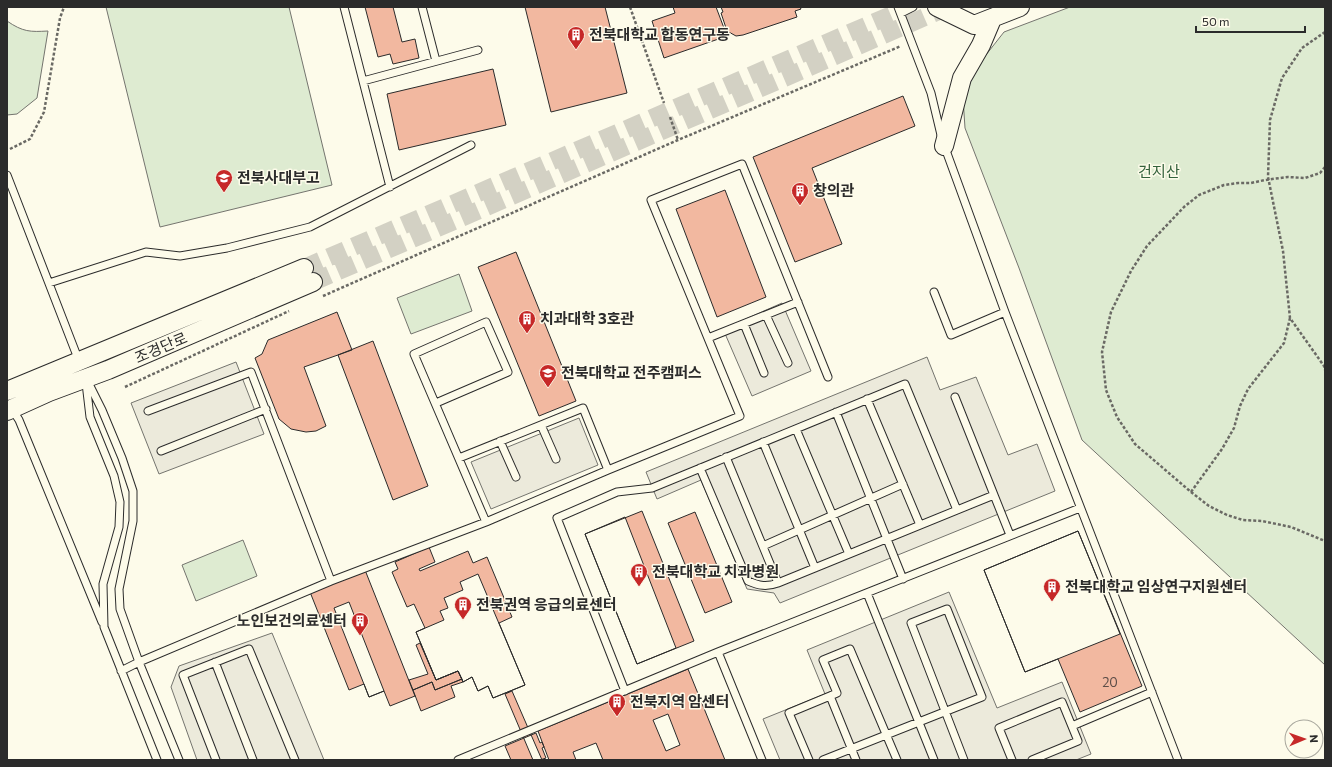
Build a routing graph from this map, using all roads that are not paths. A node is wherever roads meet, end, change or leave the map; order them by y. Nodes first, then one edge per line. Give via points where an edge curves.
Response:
1 (344, 7) edge
2 (422, 7) edge
3 (912, 7) edge
4 (937, 7) edge
5 (1020, 7) edge
6 (899, 10) edge
7 (992, 19) junction
8 (478, 50) dead end
9 (436, 61) junction
10 (363, 81) junction
11 (472, 145) dead end
12 (944, 146) junction
13 (7, 175) edge
14 (390, 187) junction
15 (312, 282) tunnel mouth
16 (49, 283) junction
17 (934, 292) dead end
18 (798, 302) junction
19 (1004, 312) junction
20 (766, 315) junction
21 (744, 324) junction
22 (708, 338) junction
23 (788, 363) dead end
24 (83, 370) junction
25 (764, 373) dead end
26 (828, 378) dead end
27 (7, 391) edge
28 (955, 397) dead end
29 (867, 400) junction
30 (436, 403) junction
31 (266, 409) junction
32 (10, 410) edge
33 (148, 411) dead end
34 (836, 412) junction
35 (542, 425) junction
36 (796, 429) junction
37 (500, 441) junction
38 (763, 442) junction
39 (161, 451) dead end
40 (726, 457) junction
41 (459, 458) junction
42 (556, 459) dead end
43 (700, 468) junction
44 (608, 470) junction
45 (516, 477) dead end
46 (903, 484) junction
47 (994, 495) junction
48 (871, 498) junction
49 (1080, 508) junction
50 (957, 510) junction
51 (832, 515) junction
52 (486, 522) junction
53 (920, 525) junction
54 (799, 530) junction
55 (1010, 535) junction
56 (887, 538) junction
57 (763, 546) junction
58 (849, 554) junction
59 (815, 568) junction
60 (903, 579) junction
61 (331, 580) junction
62 (778, 583) junction
63 (867, 593) junction
64 (104, 627) junction
65 (718, 652) junction
66 (139, 662) junction
67 (215, 662) junction
68 (121, 671) junction
69 (625, 691) junction
70 (1152, 692) junction
71 (830, 696) junction
72 (945, 712) junction
73 (919, 722) junction
74 (1072, 726) junction
75 (887, 735) junction
76 (852, 749) junction
77 (157, 760) edge
78 (179, 760) edge
79 (216, 760) edge
80 (253, 760) edge
81 (295, 760) edge
82 (458, 760) edge
83 (762, 760) edge
84 (808, 760) edge
85 (823, 760) edge
86 (856, 760) edge
87 (897, 760) edge
88 (934, 760) edge
89 (964, 760) edge
90 (1012, 760) edge
91 (1032, 760) edge
92 (1178, 760) edge

1 - 10 lane
2 - 9 lane
3 - 6 lane
4 - 7 street via 974,25
5 - 7 street
6 - 12 lane via 931,93
7 - 12 street via 962,78
8 - 9 lane
9 - 10 lane
10 - 14 lane
11 - 14 lane
12 - 19 lane
13 - 16 lane
14 - 16 lane via 310,227 180,256 146,252
15 - 24 street, 조경단로
16 - 24 lane
17 - 19 lane via 951,334
18 - 20 lane
18 - 22 lane via 742,164 651,200
18 - 26 lane
19 - 49 lane
20 - 21 lane
20 - 23 lane
21 - 22 lane
21 - 25 lane
22 - 44 lane via 740,416
24 - 27 street, 조경단로
24 - 32 street, 조경단로 via 49,392
24 - 64 lane via 90,417 114,476 120,502 119,528 103,584
24 - 66 lane via 122,458 133,491 133,521 119,588 120,609
28 - 47 lane
29 - 34 lane
29 - 46 lane
29 - 50 lane via 905,384
30 - 30 lane via 414,354 486,322 508,372
30 - 41 lane
31 - 33 lane via 251,372
31 - 39 lane
31 - 61 lane
32 - 64 lane via 19,420
34 - 36 lane
34 - 48 lane
35 - 37 lane
35 - 42 lane
35 - 44 lane via 583,408
36 - 38 lane
36 - 51 lane
37 - 41 lane
37 - 45 lane
38 - 40 lane
38 - 54 lane
40 - 43 lane
40 - 57 lane
41 - 52 lane
43 - 62 lane via 748,582 757,586
43 - 69 lane via 652,488 617,492 557,518
44 - 52 lane
46 - 48 lane
46 - 53 lane
47 - 50 lane
47 - 55 lane
48 - 51 lane
48 - 56 lane
49 - 55 lane
49 - 70 lane
50 - 53 lane
51 - 54 lane
51 - 58 lane
52 - 61 lane
53 - 56 lane
54 - 57 lane
54 - 59 lane
55 - 60 lane
56 - 58 lane
56 - 60 lane
57 - 62 lane
58 - 59 lane
59 - 62 lane
60 - 63 lane
61 - 66 lane
63 - 65 lane
63 - 73 lane
64 - 68 lane
65 - 69 lane
65 - 83 lane
66 - 68 lane
66 - 78 lane
67 - 79 lane via 183,675
67 - 80 lane
67 - 81 lane via 249,649
68 - 77 lane
69 - 82 lane
70 - 74 lane
70 - 92 lane
71 - 75 lane via 837,693 823,660 850,648
71 - 76 lane
71 - 84 lane via 789,713
72 - 72 lane via 982,697 947,609 911,624
72 - 73 lane
72 - 89 lane
73 - 75 lane
73 - 88 lane
74 - 90 lane via 1062,702 999,728
74 - 91 lane via 1078,741
75 - 76 lane
75 - 87 lane
76 - 85 lane
76 - 86 lane

